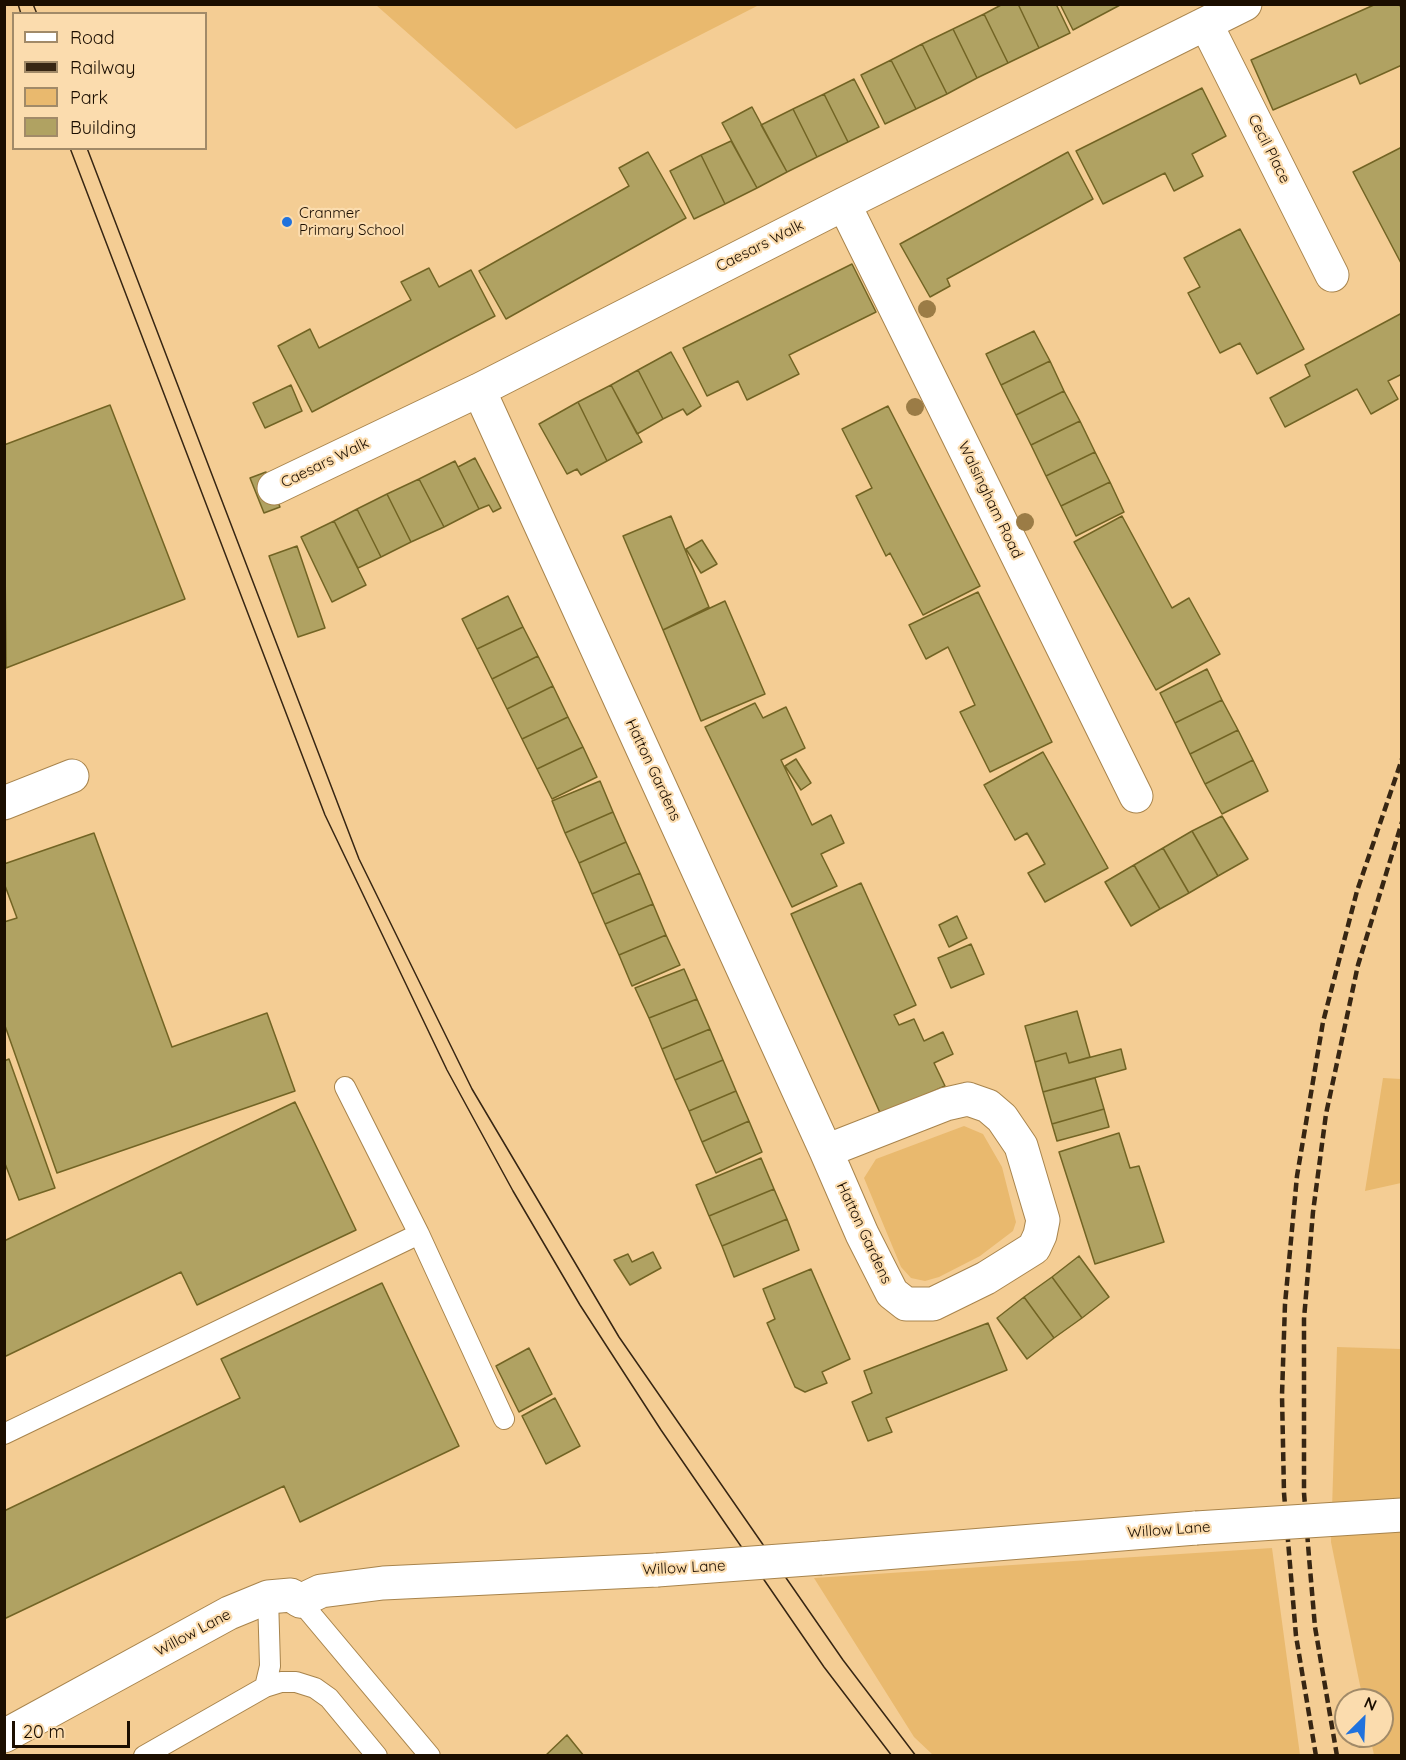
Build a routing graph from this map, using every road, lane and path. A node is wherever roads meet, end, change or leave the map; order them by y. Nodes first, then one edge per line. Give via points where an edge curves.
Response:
1 (1245, 4) edge
2 (1206, 24) junction
3 (844, 204) junction
4 (1332, 275) dead end
5 (479, 390) junction
6 (274, 488) dead end
7 (72, 776) dead end
8 (1137, 796) dead end
9 (4, 802) edge
10 (345, 1087) dead end
11 (826, 1151) junction
12 (419, 1233) junction
13 (504, 1419) dead end
14 (4, 1434) edge
15 (1401, 1515) edge
16 (284, 1599) junction
17 (265, 1687) junction
18 (4, 1736) edge
19 (144, 1755) edge
20 (377, 1755) edge
21 (430, 1755) edge

1 - 2 street, Caesars Walk
2 - 3 street, Caesars Walk
2 - 4 street, Cecil Place
3 - 5 street, Caesars Walk
3 - 8 street, Walsingham Road
5 - 6 street, Caesars Walk
5 - 11 street, Hatton Gardens
7 - 9 street
10 - 12 lane
11 - 11 street, Hatton Gardens via 946,1104 968,1099 988,1106 1002,1118 1021,1146 1043,1220 1040,1235 1034,1248 986,1278 933,1304 906,1304 892,1293
12 - 13 lane
12 - 14 lane
15 - 16 street, Willow Lane, bridge via 657,1570 383,1583
16 - 17 lane
16 - 18 street, Willow Lane via 229,1613
16 - 21 lane
17 - 19 lane
17 - 20 lane via 296,1682 315,1688 329,1698

